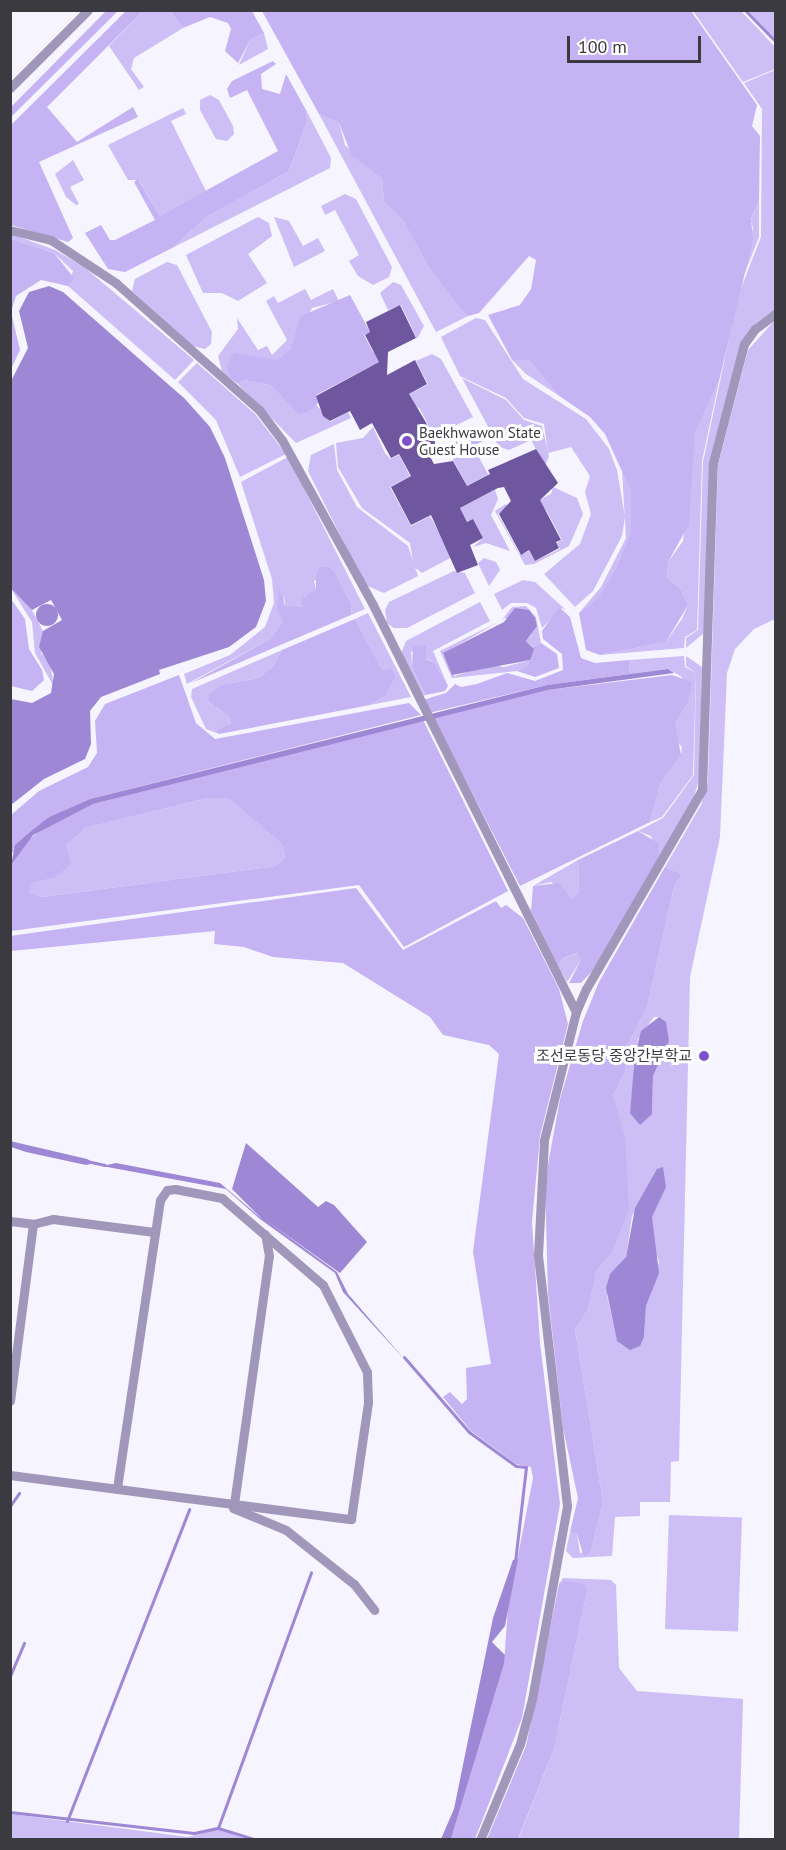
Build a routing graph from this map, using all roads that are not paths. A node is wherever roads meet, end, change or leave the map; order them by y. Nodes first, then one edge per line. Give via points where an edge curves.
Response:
1 (88, 10) edge
2 (10, 88) edge
3 (10, 230) edge
4 (776, 313) edge
5 (576, 1012) junction
6 (10, 1221) edge
7 (33, 1224) junction
8 (154, 1232) junction
9 (265, 1234) junction
10 (10, 1401) edge
11 (10, 1475) edge
12 (117, 1489) junction
13 (211, 1501) junction
14 (234, 1504) junction
15 (374, 1610) dead end
16 (480, 1839) edge

1 - 2 street
3 - 5 street via 51,240 85,259 260,411 306,480
4 - 5 street via 744,344 713,463 702,790
5 - 16 street via 544,1140 537,1223 567,1506 532,1700 520,1744
6 - 7 street
7 - 8 street via 53,1219
7 - 10 street
8 - 9 street via 162,1195 175,1189 222,1198
8 - 12 street
9 - 14 street via 269,1256
9 - 14 street via 323,1286 367,1372 368,1402 351,1519
11 - 12 street
12 - 13 street
13 - 14 street
13 - 15 street via 280,1526 354,1584

